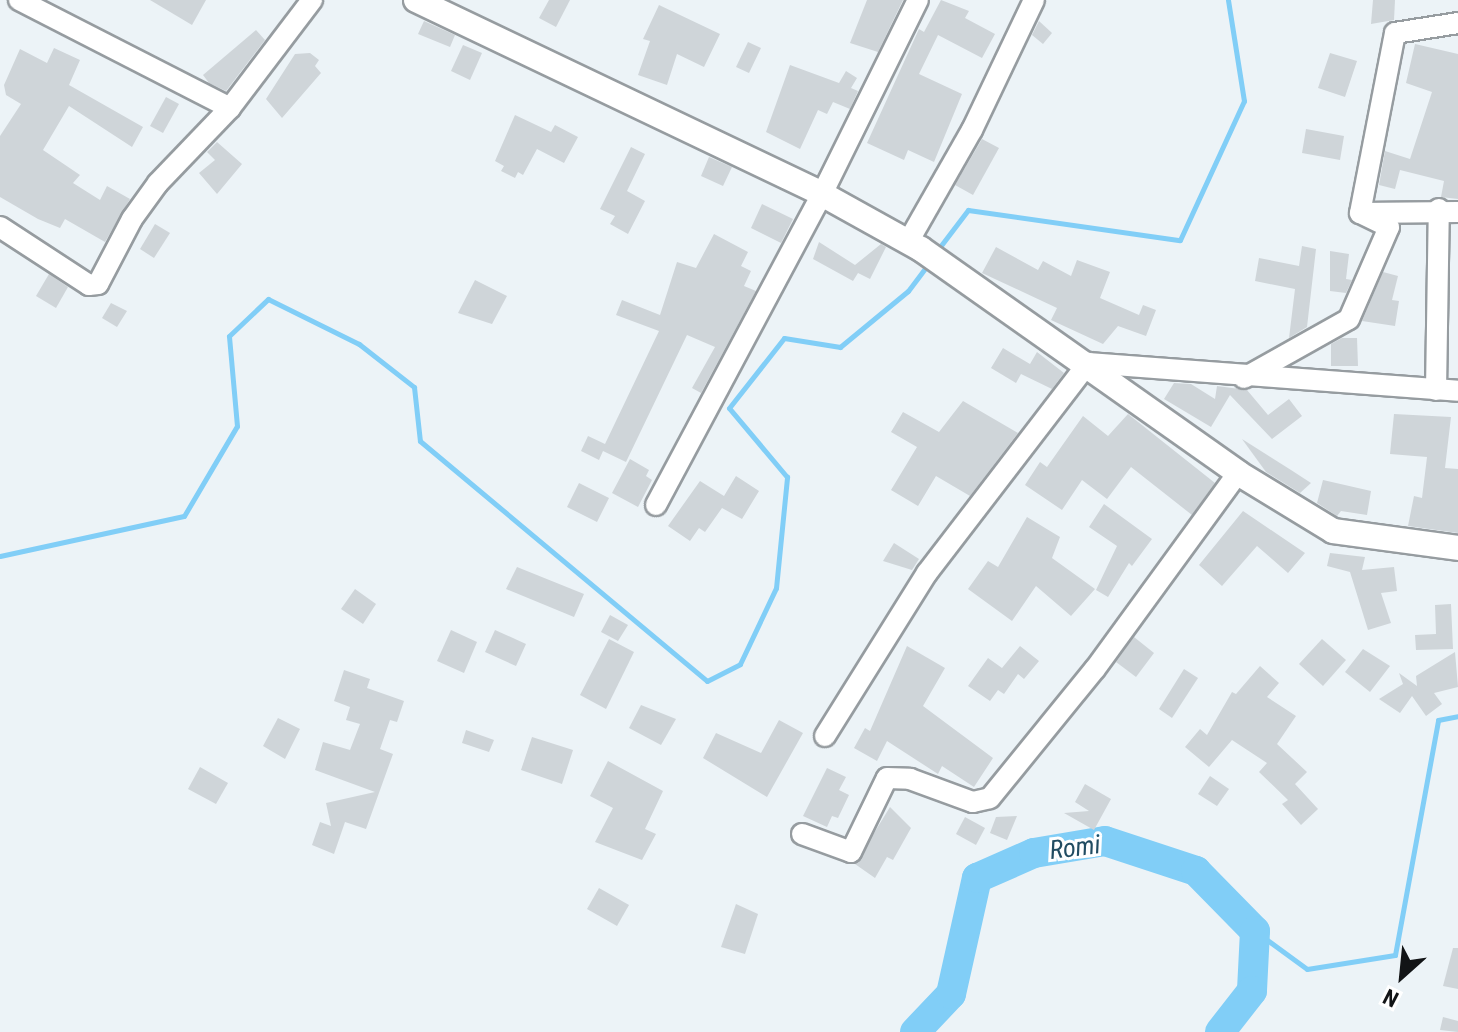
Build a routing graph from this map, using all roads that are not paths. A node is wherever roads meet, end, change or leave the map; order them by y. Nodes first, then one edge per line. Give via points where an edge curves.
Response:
1 (19, 0) edge
2 (312, 0) edge
3 (416, 0) edge
4 (918, 0) edge
5 (1034, 0) edge
6 (1458, 23) edge
7 (230, 108) junction
8 (822, 194) junction
9 (1449, 211) edge
10 (1360, 213) junction
11 (0, 227) edge
12 (914, 245) junction
13 (1088, 363) junction
14 (1244, 378) junction
15 (1436, 390) junction
16 (1458, 391) edge
17 (1238, 473) junction
18 (656, 505) dead end
19 (1458, 548) edge
20 (825, 736) dead end
21 (802, 834) dead end

1 - 7 street
2 - 7 street
3 - 8 street
4 - 8 street
5 - 12 street
6 - 10 street via 1395,33
7 - 11 street via 158,183 98,284 89,285
8 - 12 street
8 - 18 street
9 - 10 street
9 - 15 street
10 - 14 street via 1389,227 1349,319
12 - 13 street
13 - 14 street
13 - 17 street
13 - 20 street via 927,573
14 - 15 street
15 - 16 street
17 - 19 street via 1333,531
17 - 21 street via 1095,669 990,798 973,802 910,779 887,778 851,852

